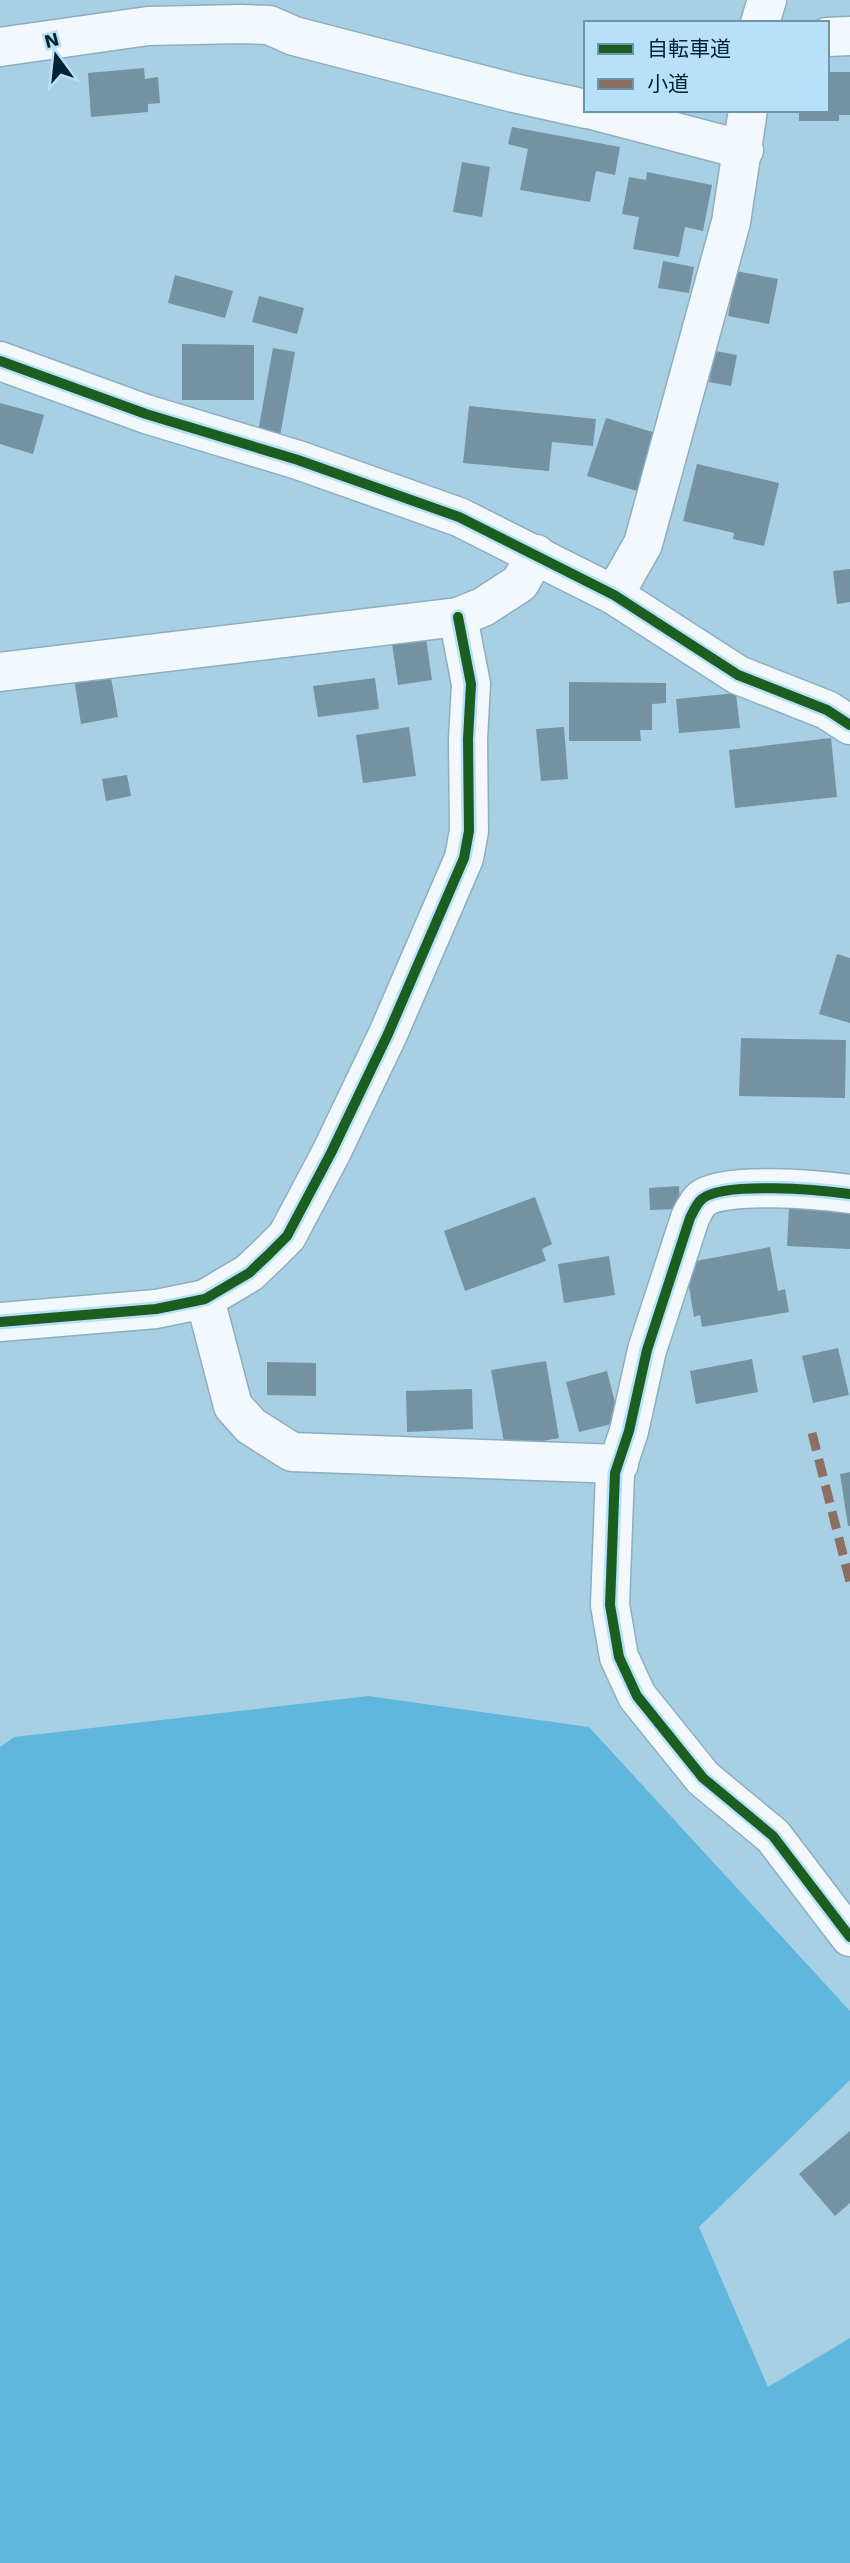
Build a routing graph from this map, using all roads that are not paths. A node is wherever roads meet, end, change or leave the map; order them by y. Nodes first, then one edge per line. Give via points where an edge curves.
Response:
1 (767, 0) edge
2 (761, 21) edge
3 (850, 36) edge
4 (829, 37) edge
5 (0, 47) edge
6 (584, 109) edge
7 (600, 112) edge
8 (748, 112) edge
9 (744, 150) junction
10 (0, 361) edge
11 (536, 554) junction
12 (614, 595) junction
13 (458, 617) junction
14 (0, 672) edge
15 (850, 724) edge
16 (850, 1194) edge
17 (205, 1299) junction
18 (0, 1322) edge
19 (619, 1464) junction
20 (850, 1937) edge

1 - 2 street
3 - 4 street
5 - 6 street via 148,26 241,23 269,26 307,40
7 - 9 street
8 - 9 street
9 - 12 street via 731,222 643,544
10 - 11 street via 459,517
11 - 12 street
11 - 13 street via 520,583
12 - 15 street via 738,676 827,710
13 - 14 street
13 - 17 street via 471,684 469,831 460,871 388,1034 287,1236 249,1273
16 - 19 street via 734,1189 701,1199 690,1218 647,1350
17 - 18 street via 156,1309
17 - 19 street via 233,1406 251,1426 292,1452
19 - 20 street via 610,1605 619,1657 637,1696 703,1779 773,1836

